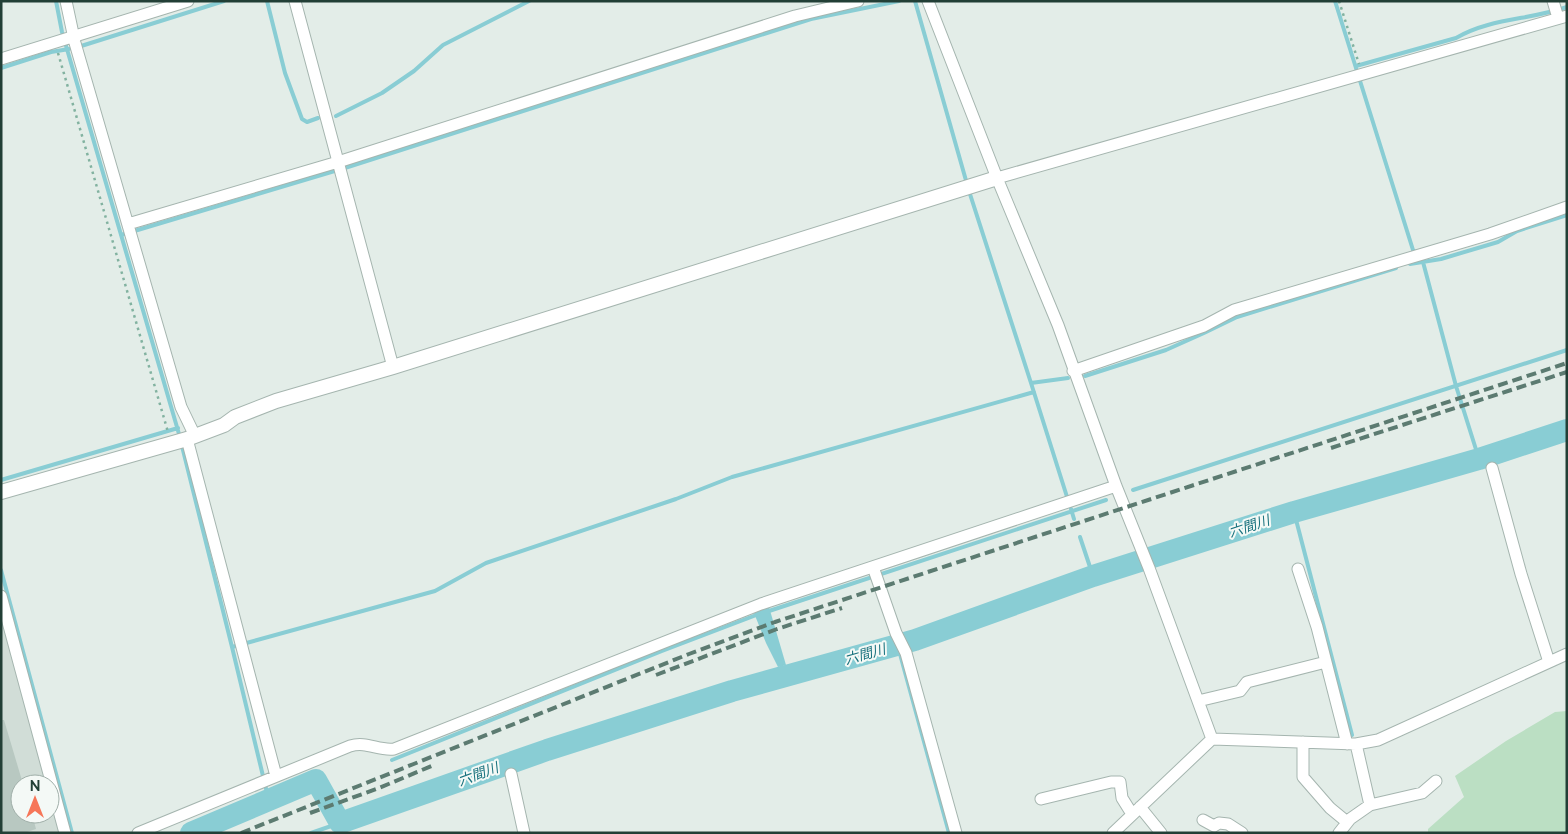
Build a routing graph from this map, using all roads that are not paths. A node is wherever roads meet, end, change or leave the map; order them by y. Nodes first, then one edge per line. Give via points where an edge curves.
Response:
1 (66, 1) edge
2 (188, 1) edge
3 (294, 1) edge
4 (858, 1) edge
5 (928, 1) edge
6 (1558, 11) edge
7 (74, 42) junction
8 (1, 59) edge
9 (340, 167) junction
10 (997, 178) junction
11 (1567, 207) edge
12 (129, 230) junction
13 (393, 367) junction
14 (1073, 371) junction
15 (185, 439) junction
16 (1492, 468) dead end
17 (1116, 486) junction
18 (1, 492) edge
19 (1298, 569) dead end
20 (875, 573) junction
21 (1, 596) edge
22 (1567, 654) edge
23 (1326, 662) junction
24 (1549, 662) junction
25 (1198, 701) junction
26 (1212, 739) junction
27 (1303, 742) junction
28 (1352, 744) junction
29 (511, 774) dead end
30 (274, 777) junction
31 (1436, 781) dead end
32 (1041, 799) dead end
33 (1370, 805) junction
34 (1136, 811) junction
35 (1203, 820) dead end
36 (1347, 822) junction
37 (65, 833) edge
38 (138, 833) edge
39 (524, 833) edge
40 (956, 833) edge
41 (1112, 833) edge
42 (1161, 833) edge
43 (1242, 833) edge
44 (1338, 833) edge

1 - 7 street
2 - 7 street
3 - 9 street
4 - 9 street via 786,18
5 - 10 street
6 - 10 street via 1358,76
7 - 8 street via 57,42
7 - 12 street
9 - 12 street
9 - 13 street
10 - 13 street
10 - 14 street via 1058,325
11 - 14 street via 1490,234 1234,310 1204,326
12 - 15 street via 181,407
13 - 15 street via 276,401
14 - 17 street
15 - 18 street
15 - 30 street via 242,645
16 - 24 street
17 - 20 street
17 - 25 street
19 - 23 street
20 - 30 street via 761,604 394,749 360,743
20 - 40 street via 906,653
21 - 37 street
22 - 24 street
23 - 25 street via 1247,682 1240,691
23 - 28 street
24 - 28 street via 1378,740
25 - 26 street
26 - 27 street
26 - 34 street
27 - 28 street
27 - 36 street via 1302,776
28 - 33 street
29 - 39 street
30 - 38 street
31 - 33 street via 1422,793
32 - 34 street via 1120,782 1122,798
33 - 36 street
34 - 41 street
34 - 42 street
35 - 43 street via 1214,826 1228,824
36 - 44 street

